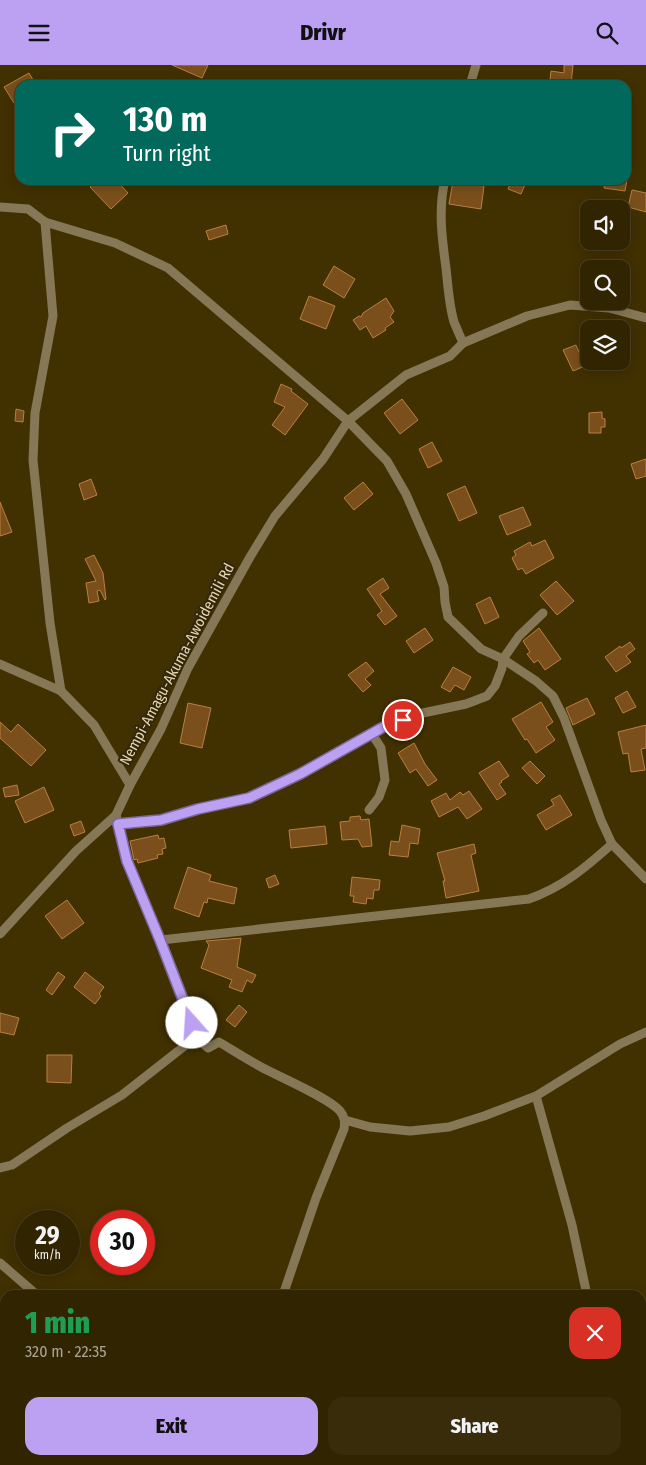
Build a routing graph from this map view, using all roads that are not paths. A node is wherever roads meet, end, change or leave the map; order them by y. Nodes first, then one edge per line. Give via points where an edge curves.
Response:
1 (476, 65) edge
2 (472, 80) edge
3 (444, 185) edge
4 (0, 207) edge
5 (45, 222) junction
6 (646, 318) edge
7 (463, 343) junction
8 (348, 421) junction
9 (543, 613) dead end
10 (503, 659) junction
11 (0, 664) edge
12 (61, 691) junction
13 (372, 734) junction
14 (130, 785) junction
15 (369, 810) dead end
16 (117, 820) junction
17 (612, 843) junction
18 (646, 879) edge
19 (0, 934) edge
20 (160, 940) junction
21 (646, 1032) edge
22 (196, 1037) junction
23 (536, 1096) junction
24 (345, 1120) junction
25 (0, 1167) edge
26 (0, 1263) edge
27 (31, 1290) edge
28 (285, 1290) edge
29 (586, 1290) edge

1 - 2 street
3 - 7 street via 442,236 448,292
4 - 5 street via 28,209
5 - 8 street via 115,243 168,268
5 - 12 street via 53,316 35,413 33,460 50,623
6 - 7 street, Nempi-Amagu-Akuma-Awoidemili Rd via 609,308 570,305 527,316
7 - 8 street, Nempi-Amagu-Akuma-Awoidemili Rd via 450,357 406,375
8 - 10 street via 388,461 406,495 436,563 444,587 448,617 481,649
8 - 14 street, Nempi-Amagu-Akuma-Awoidemili Rd via 323,459 275,516 250,557 188,668
9 - 10 street via 519,636
10 - 13 street via 495,685 487,696 448,709 418,714
10 - 17 street via 552,696 564,718 600,820
11 - 12 street
12 - 14 street via 94,725
13 - 15 street via 381,748 385,780 379,797
13 - 16 street via 249,798 161,820
14 - 16 street, Nempi-Amagu-Akuma-Awoidemili Rd
16 - 19 street, Nempi-Amagu-Akuma-Awoidemili Rd via 76,851
16 - 20 street via 127,861
17 - 18 street
17 - 20 street via 569,880 529,899
20 - 22 street
21 - 23 street via 620,1044
22 - 24 street via 208,1048 219,1042 335,1107
22 - 25 street via 122,1095 12,1165
23 - 24 street via 448,1127 410,1131 370,1127
23 - 29 street
24 - 28 street
26 - 27 street

